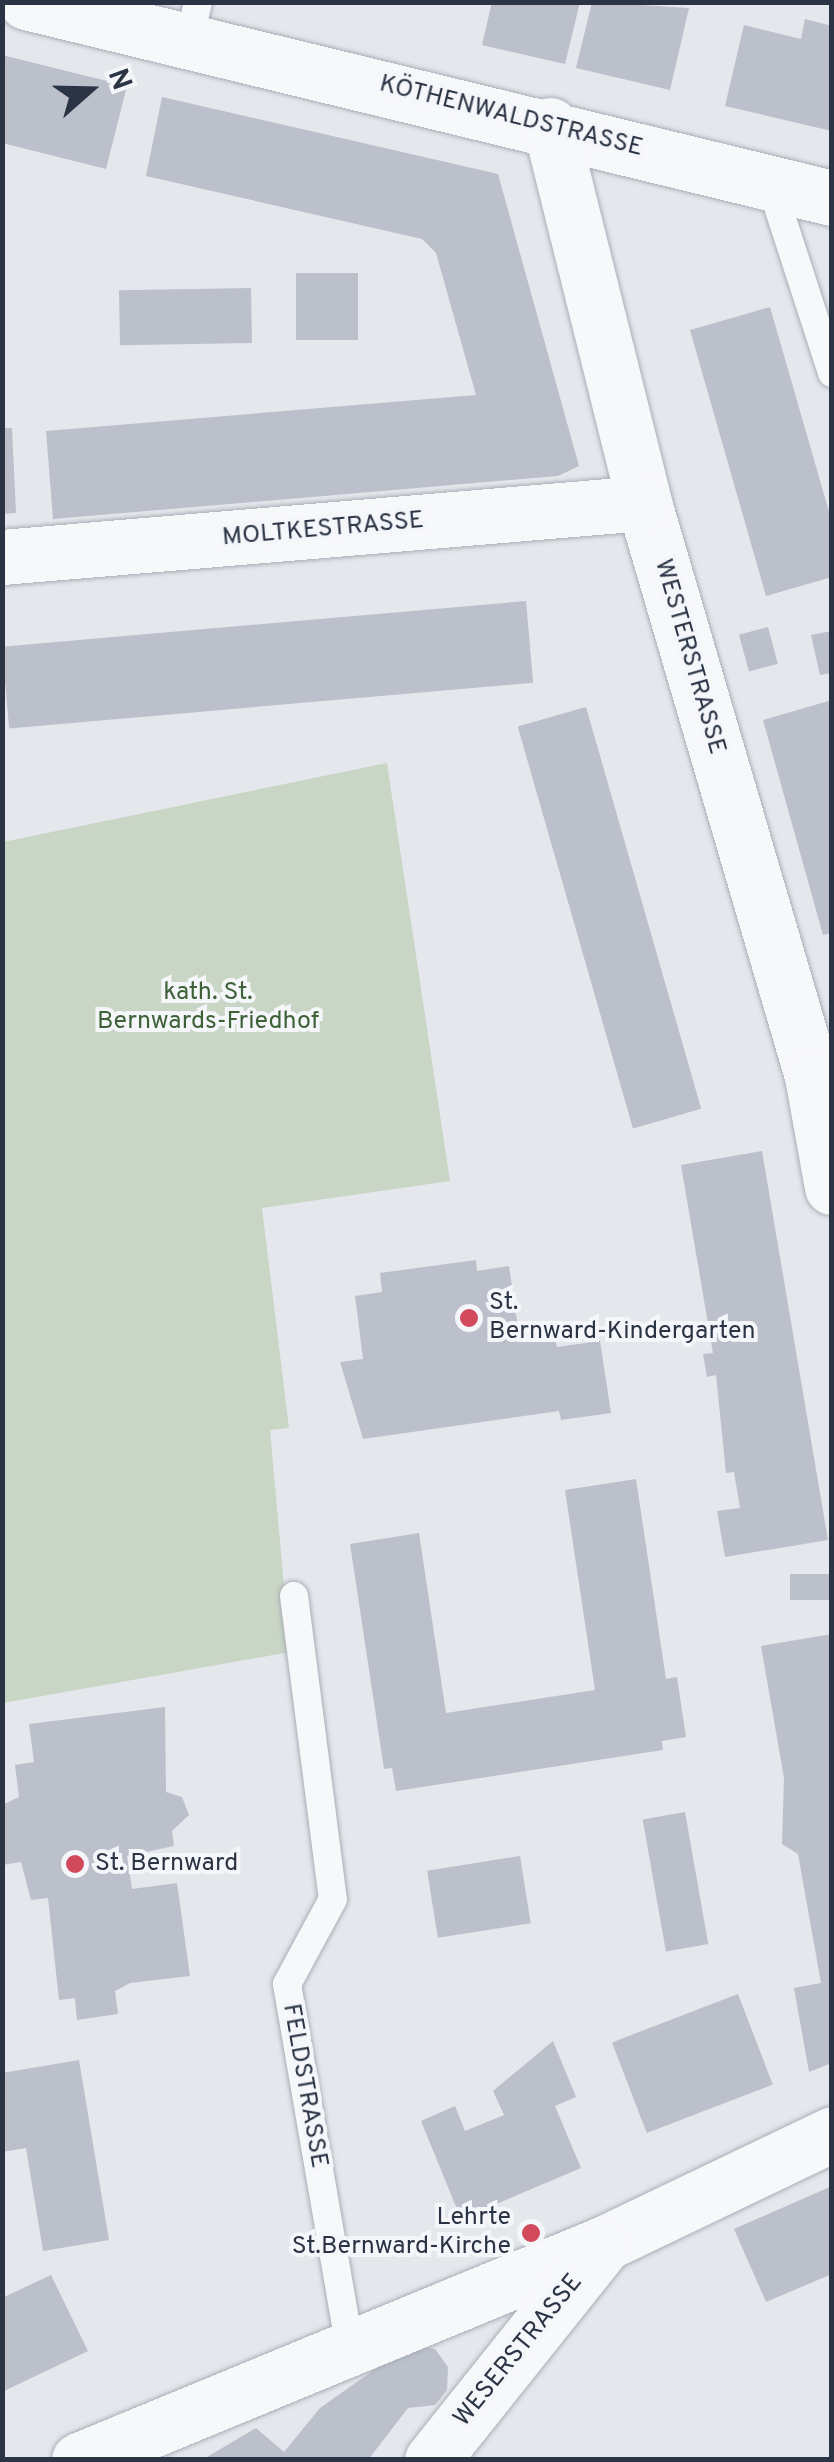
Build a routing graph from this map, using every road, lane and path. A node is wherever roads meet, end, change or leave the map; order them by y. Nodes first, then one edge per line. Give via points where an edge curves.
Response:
1 (26, 2) edge
2 (194, 22) edge
3 (550, 126) junction
4 (770, 182) junction
5 (832, 198) edge
6 (832, 373) edge
7 (644, 502) junction
8 (2, 557) edge
9 (822, 1075) edge
10 (832, 1187) edge
11 (294, 1596) dead end
12 (832, 2134) edge
13 (605, 2243) junction
14 (350, 2347) junction
15 (79, 2460) edge
16 (432, 2460) edge

1 - 2 street, KÖTHENWALDSTRASSE
2 - 3 street, KÖTHENWALDSTRASSE
3 - 4 street, KÖTHENWALDSTRASSE
3 - 7 street, WESTERSTRASSE
4 - 5 street, KÖTHENWALDSTRASSE
4 - 6 lane
7 - 8 street, MOLTKESTRASSE
7 - 9 street, WESTERSTRASSE
9 - 10 street, WESTERSTRASSE
11 - 14 lane, FELDSTRASSE via 333,1899 287,1984
12 - 13 street
13 - 14 street
13 - 16 street, WESERSTRASSE
14 - 15 street

